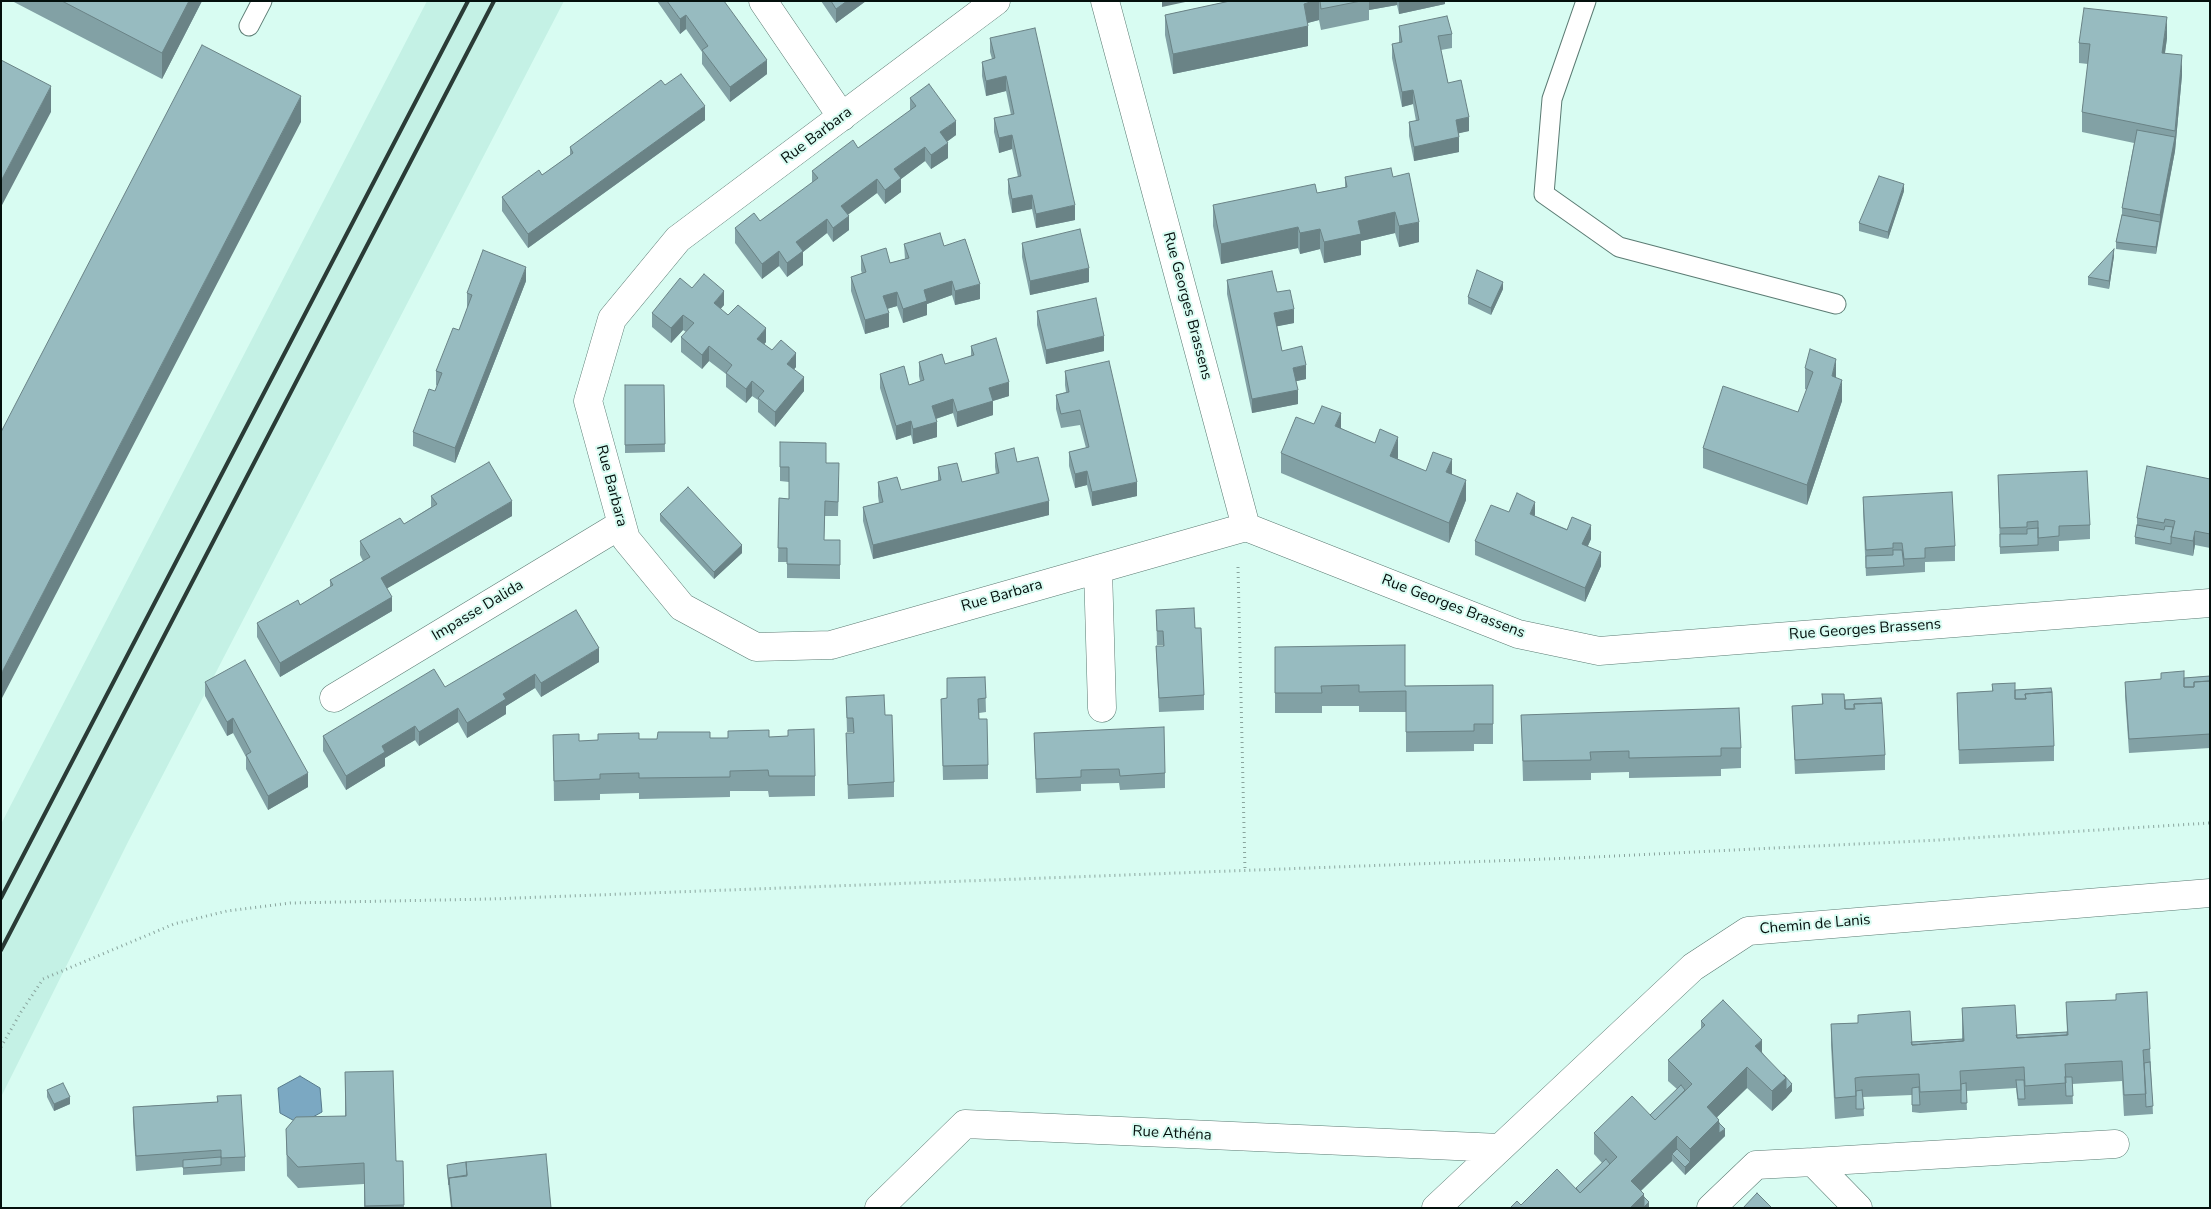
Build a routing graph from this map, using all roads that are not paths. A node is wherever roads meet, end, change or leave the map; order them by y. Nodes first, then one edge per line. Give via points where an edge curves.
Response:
1 (262, 1) edge
2 (763, 1) edge
3 (996, 1) edge
4 (1105, 1) edge
5 (1586, 1) edge
6 (249, 26) dead end
7 (842, 117) junction
8 (1836, 304) dead end
9 (622, 524) junction
10 (1242, 528) junction
11 (1098, 569) junction
12 (2210, 604) edge
13 (334, 698) dead end
14 (1102, 708) dead end
15 (2210, 893) edge
16 (2115, 1144) dead end
17 (1500, 1148) junction
18 (1812, 1162) junction
19 (879, 1208) edge
20 (1436, 1208) edge
21 (1711, 1208) edge
22 (1858, 1208) edge

1 - 6 lane
2 - 7 street
3 - 7 street, Rue Barbara
4 - 10 street, Rue Georges Brassens
5 - 8 lane via 1552,99 1544,194 1619,247
7 - 9 street, Rue Barbara via 678,239 612,319 588,401
9 - 11 street, Rue Barbara via 626,539 682,607 756,647 831,645
9 - 13 street, Impasse Dalida
10 - 11 street, Rue Barbara
10 - 12 street, Rue Georges Brassens via 1518,634 1599,651
11 - 14 street
15 - 17 street, Chemin de Lanis via 1748,931 1693,967
16 - 18 street
17 - 19 street, Rue Athéna via 965,1124
17 - 20 street, Chemin de Lanis
18 - 21 street via 1756,1165
18 - 22 street

